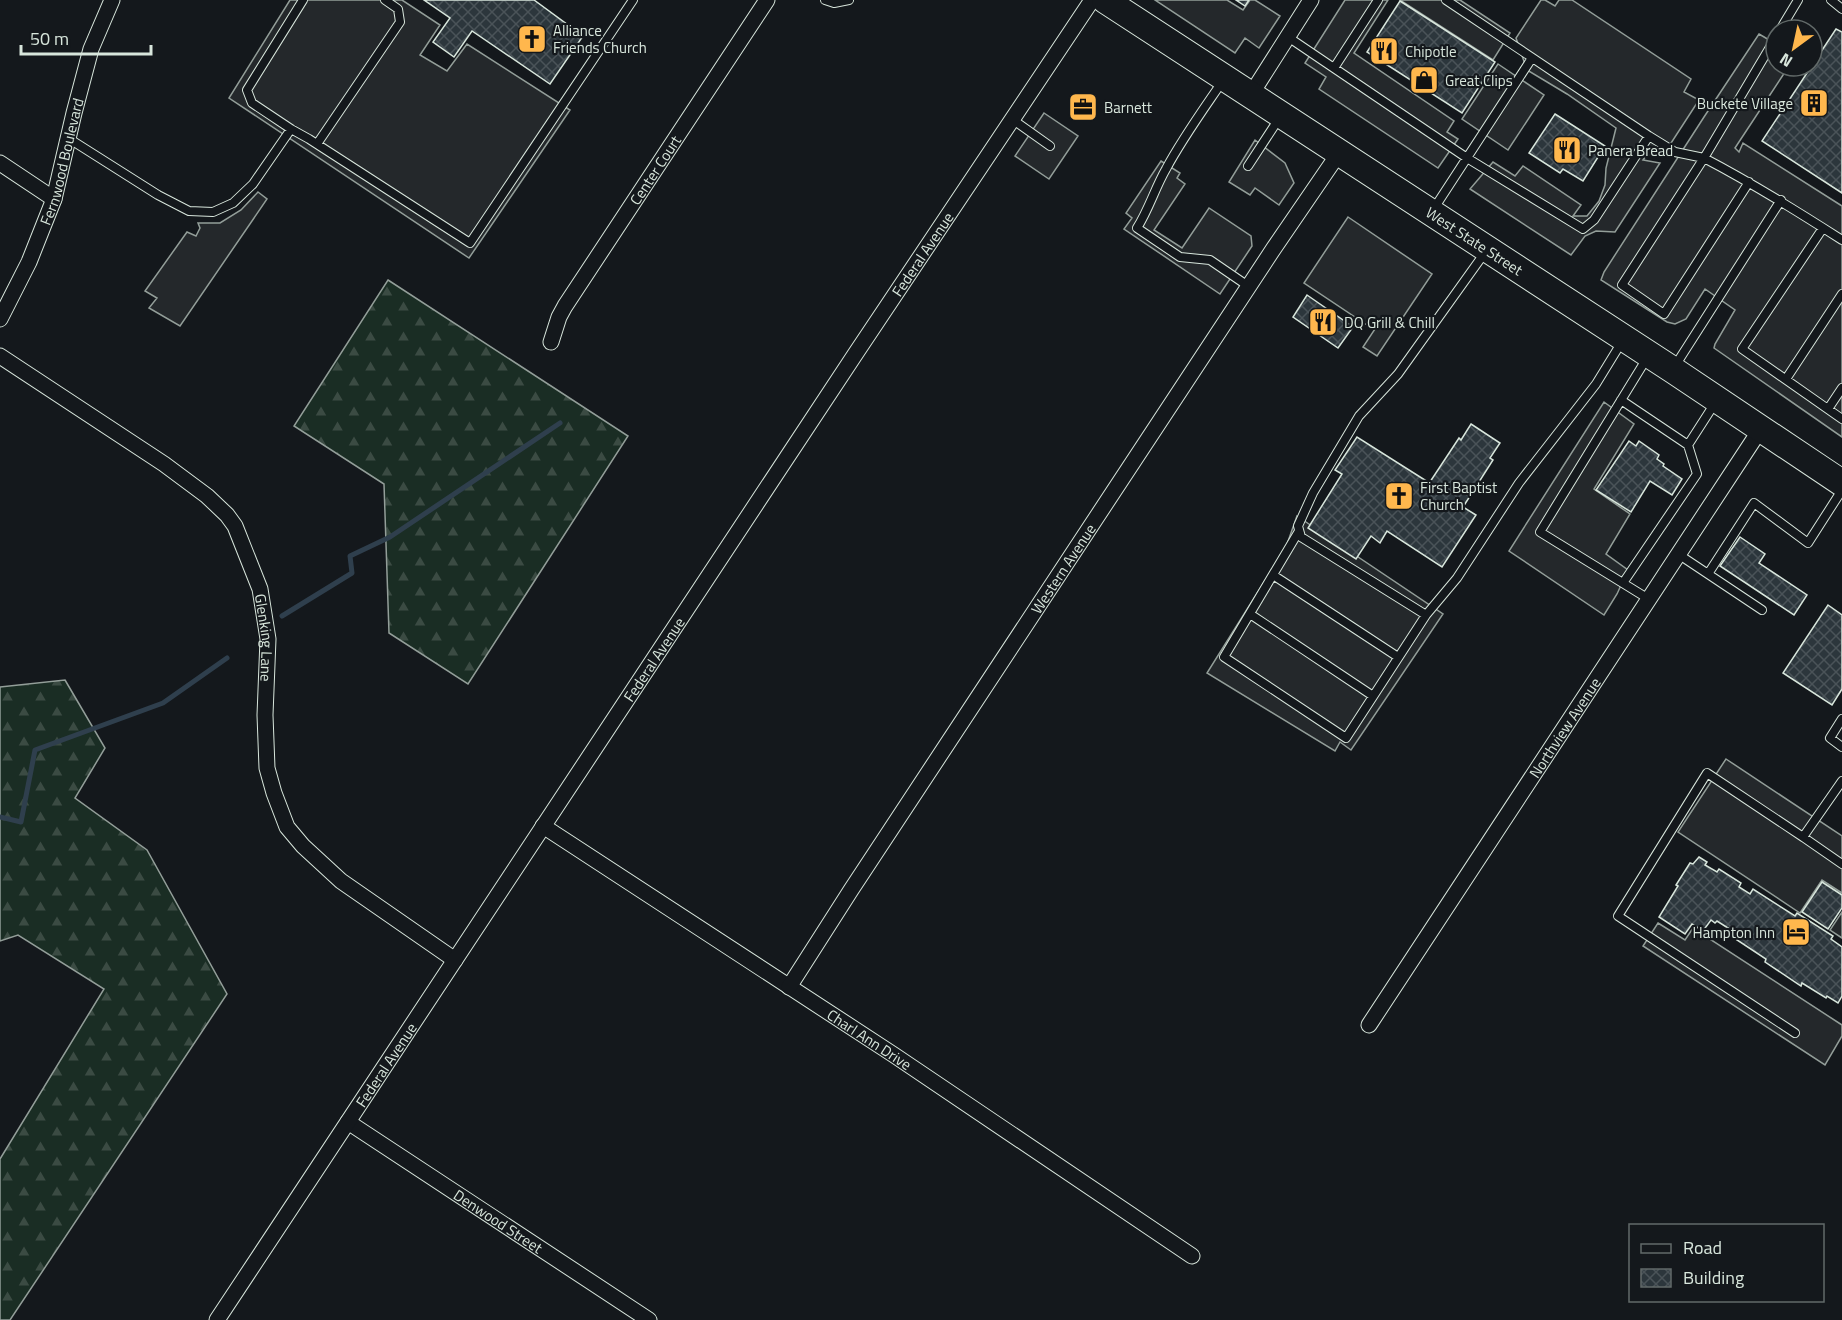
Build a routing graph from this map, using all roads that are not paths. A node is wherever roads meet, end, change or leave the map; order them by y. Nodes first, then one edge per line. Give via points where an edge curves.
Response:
1 (112, 0) edge
2 (303, 0) edge
3 (385, 0) edge
4 (633, 0) edge
5 (767, 0) edge
6 (825, 0) edge
7 (849, 0) edge
8 (1092, 0) edge
9 (1105, 0) edge
10 (1311, 0) edge
11 (1378, 0) edge
12 (1446, 0) edge
13 (1798, 0) edge
14 (1831, 0) edge
15 (1842, 9) edge
16 (1787, 18) edge
17 (1288, 37) junction
18 (1764, 57) edge
19 (1532, 58) junction
20 (1334, 68) junction
21 (1224, 79) junction
22 (1250, 96) junction
23 (1281, 116) junction
24 (1011, 119) junction
25 (291, 129) junction
26 (1649, 136) junction
27 (68, 138) junction
28 (317, 144) junction
29 (1050, 146) dead end
30 (1339, 153) junction
31 (1467, 158) junction
32 (1704, 158) junction
33 (0, 163) edge
34 (1248, 166) dead end
35 (1749, 182) junction
36 (54, 199) junction
37 (1781, 200) junction
38 (1431, 213) junction
39 (1823, 228) junction
40 (1842, 240) edge
41 (1486, 249) junction
42 (1248, 286) junction
43 (1842, 294) edge
44 (0, 319) edge
45 (1624, 338) junction
46 (551, 342) dead end
47 (1649, 355) junction
48 (0, 356) edge
49 (1673, 370) junction
50 (1786, 379) junction
51 (1842, 388) edge
52 (1620, 400) junction
53 (1717, 400) junction
54 (1828, 409) junction
55 (1842, 418) edge
56 (1760, 430) junction
57 (1688, 445) junction
58 (1842, 483) edge
59 (1842, 490) edge
60 (1300, 534) junction
61 (1677, 553) junction
62 (1708, 574) junction
63 (1273, 575) junction
64 (1623, 583) junction
65 (1647, 598) junction
66 (1762, 610) dead end
67 (1250, 614) junction
68 (1426, 615) junction
69 (1398, 657) junction
70 (1373, 696) junction
71 (1842, 719) edge
72 (1842, 747) edge
73 (1842, 781) edge
74 (543, 826) junction
75 (1803, 837) junction
76 (1842, 864) edge
77 (455, 960) junction
78 (789, 987) junction
79 (1369, 1025) dead end
80 (1795, 1033) dead end
81 (348, 1122) junction
82 (1192, 1256) dead end
83 (217, 1320) edge
84 (649, 1320) edge

1 - 27 street, Fernwood Boulevard via 91,49
2 - 25 lane via 247,90 252,103
3 - 28 lane via 398,9 400,22
4 - 28 lane via 470,243
5 - 46 street, Center Court via 565,306
6 - 7 lane
8 - 24 street, Federal Avenue
9 - 21 highway, West State Street
10 - 17 street
11 - 20 lane
12 - 19 lane
13 - 16 lane
14 - 15 lane
17 - 20 lane
17 - 22 street
18 - 32 lane
19 - 26 lane
19 - 31 lane
20 - 31 lane
21 - 22 highway, West State Street
21 - 42 lane via 1169,163 1137,228 1180,257 1210,260
22 - 23 highway, West State Street
23 - 30 highway, West State Street
23 - 34 lane
24 - 29 lane
24 - 74 street, Federal Avenue
25 - 27 lane via 253,184 233,204 213,212 189,211 179,206
25 - 28 lane
26 - 31 lane via 1594,220 1583,230
26 - 32 lane via 1676,152
27 - 36 street, Fernwood Boulevard
30 - 38 highway, West State Street
30 - 42 street, Western Avenue
31 - 38 lane
32 - 35 lane
32 - 35 lane via 1622,285 1664,314
33 - 36 street
35 - 37 lane
36 - 44 street, Fernwood Boulevard via 29,262
37 - 39 lane
37 - 49 lane
38 - 41 highway, West State Street
39 - 40 lane
39 - 50 lane via 1742,349
41 - 45 highway, West State Street
41 - 60 lane via 1398,374 1359,416 1313,493 1298,526
42 - 78 street, Western Avenue
43 - 50 lane
45 - 47 highway, West State Street
45 - 68 lane via 1596,384 1520,483 1457,578
47 - 49 highway, West State Street
47 - 52 lane
48 - 77 street, Glenking Lane via 164,464 227,515 260,589 267,639 267,768 287,826 341,881
49 - 53 highway, West State Street
50 - 54 lane
51 - 54 lane
52 - 57 lane
52 - 64 lane via 1540,532
53 - 56 highway, West State Street
53 - 57 lane
54 - 55 lane
56 - 58 highway, West State Street
56 - 61 street, Northview Avenue
57 - 64 lane via 1697,474
59 - 62 lane via 1808,543 1754,503
60 - 63 lane
60 - 68 lane
61 - 62 lane
61 - 65 street, Northview Avenue
62 - 66 lane
63 - 67 lane
63 - 69 lane
64 - 65 lane
65 - 79 street, Northview Avenue
67 - 70 lane
67 - 70 lane via 1224,657 1233,663 1346,738
68 - 69 lane
69 - 70 lane
71 - 72 lane via 1830,738
73 - 75 lane
74 - 77 street, Federal Avenue
74 - 78 street, Charl Ann Drive
75 - 76 lane
75 - 80 lane via 1707,772 1618,916
77 - 81 street, Federal Avenue
78 - 82 street, Charl Ann Drive
81 - 83 street, Federal Avenue
81 - 84 street, Denwood Street

